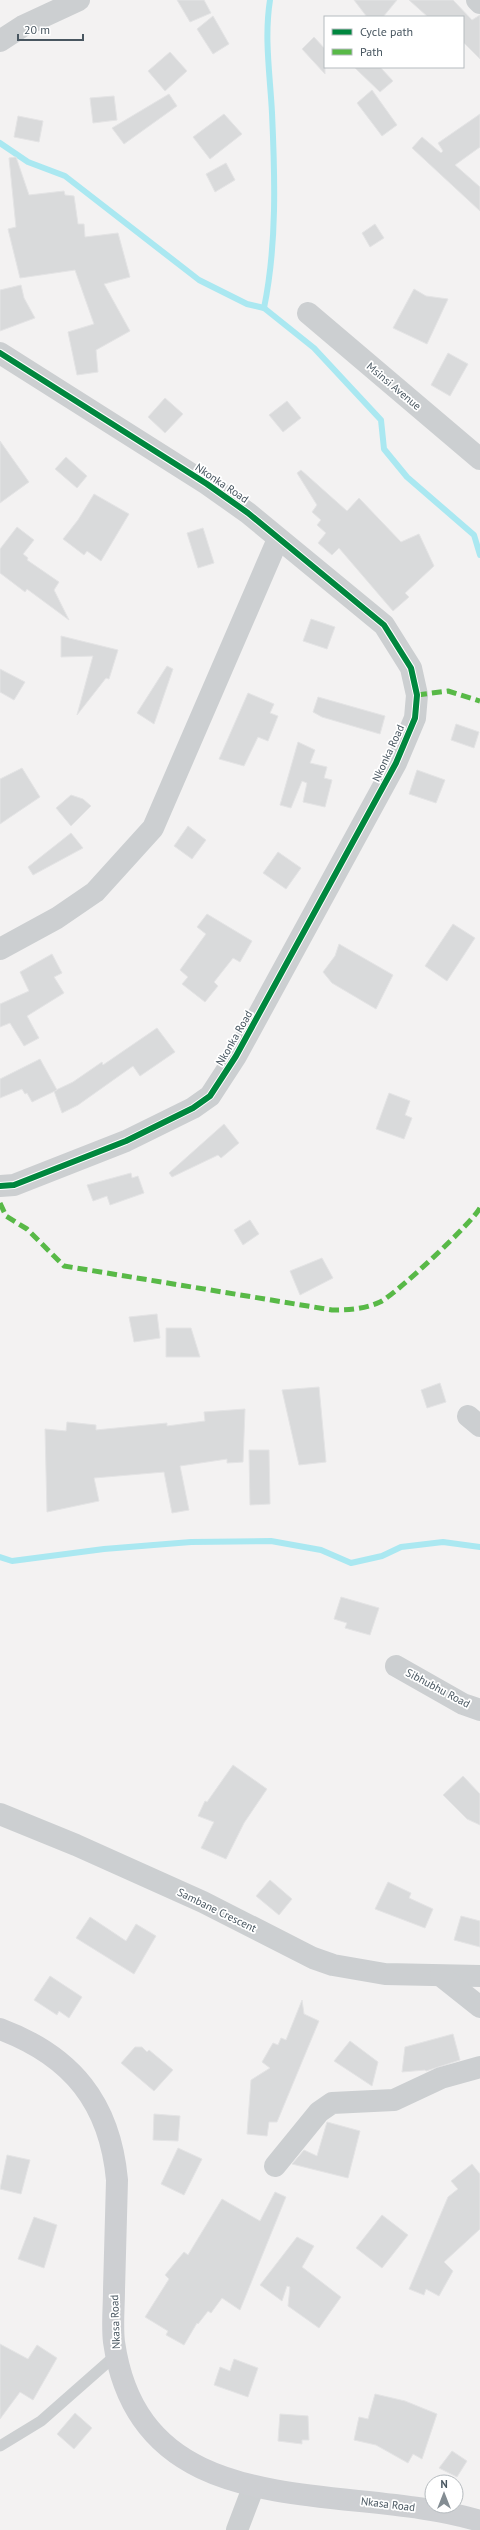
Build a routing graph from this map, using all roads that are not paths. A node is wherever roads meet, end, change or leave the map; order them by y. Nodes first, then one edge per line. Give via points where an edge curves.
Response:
1 (79, 0) edge
2 (477, 0) edge
3 (480, 3) edge
4 (0, 41) edge
5 (308, 313) dead end
6 (0, 352) edge
7 (480, 460) edge
8 (278, 539) junction
9 (0, 949) edge
10 (0, 1186) edge
11 (396, 1666) dead end
12 (480, 1710) edge
13 (0, 1814) edge
14 (440, 1976) junction
15 (480, 1976) edge
16 (480, 2007) edge
17 (0, 2029) edge
18 (480, 2067) edge
19 (275, 2166) dead end
20 (116, 2355) junction
21 (0, 2446) edge
22 (254, 2488) junction
23 (480, 2521) edge
24 (237, 2530) edge

1 - 4 street via 23,26
2 - 3 street
5 - 7 street, Msinsi Avenue
6 - 8 street, Nkonka Road via 207,484 248,513
8 - 9 street via 153,828 95,892 57,918
8 - 10 street, Nkonka Road via 384,625 411,668 417,695 415,718 396,763 236,1056 210,1096 193,1108 126,1141 14,1185
11 - 12 street, Sibhubhu Road via 464,1704
13 - 14 street, Sambane Crescent via 76,1844 204,1902 313,1958 358,1971
14 - 15 street, Sambane Crescent
14 - 16 street
17 - 20 street, Nkasa Road via 43,2049 69,2069 96,2105 110,2138 117,2180 114,2326
18 - 19 street via 442,2078 394,2100 332,2103 320,2112
20 - 21 lane via 41,2421
20 - 22 street, Nkasa Road via 132,2402 164,2445 204,2472
22 - 23 street, Nkasa Road via 436,2510
22 - 24 street

